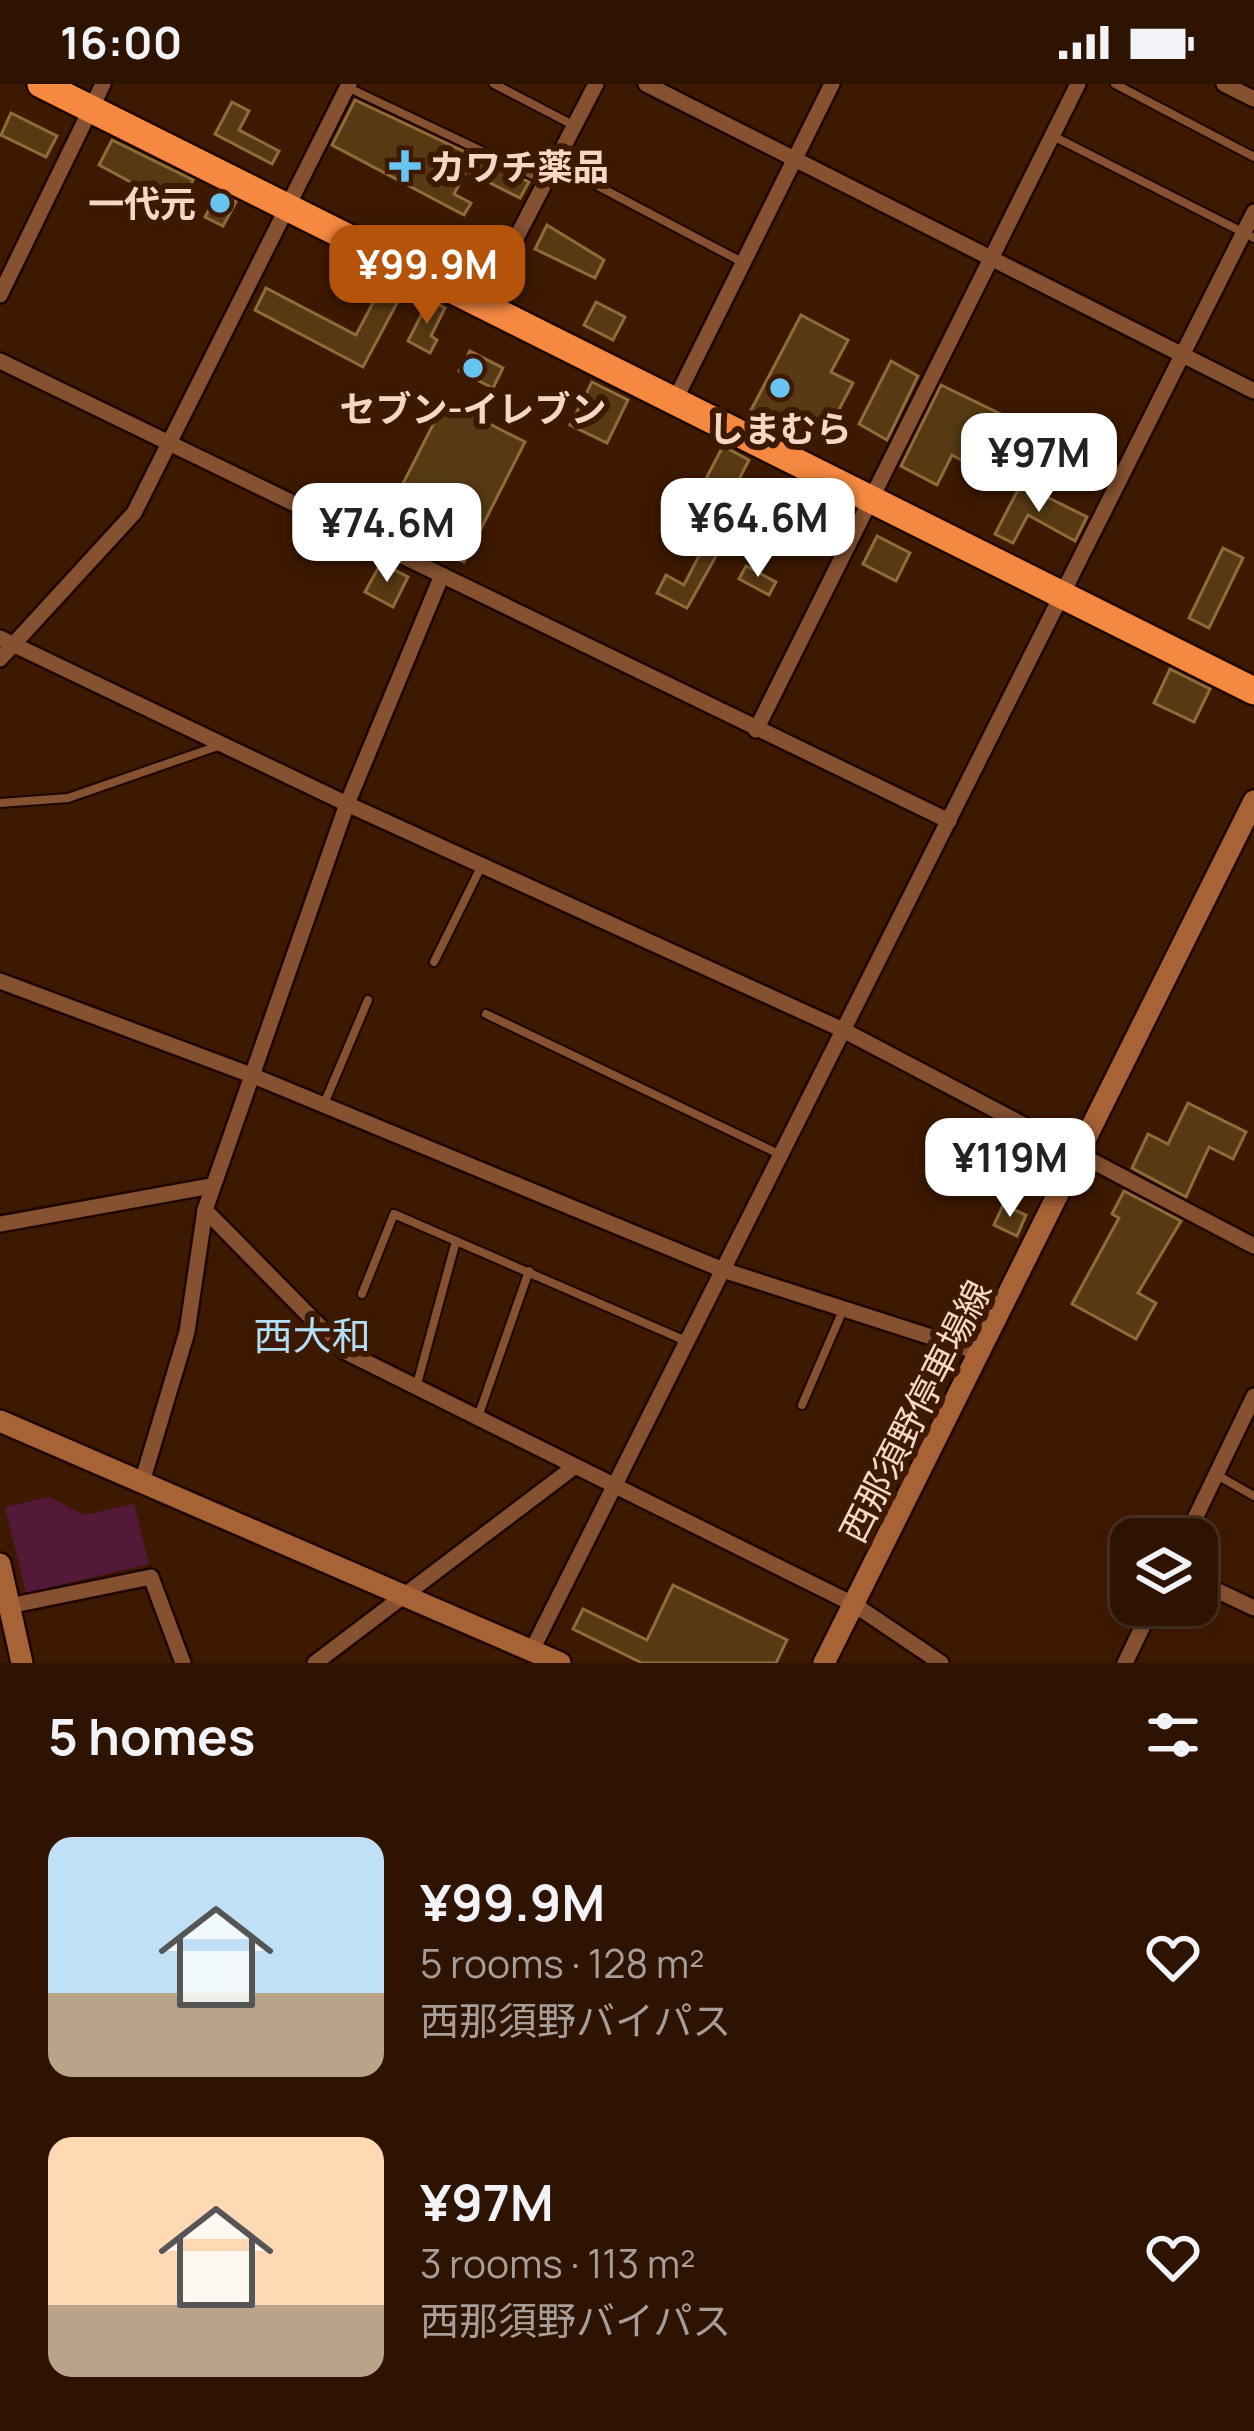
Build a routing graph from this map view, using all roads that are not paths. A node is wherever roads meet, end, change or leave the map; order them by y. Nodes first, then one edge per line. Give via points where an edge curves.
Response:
1 (41, 84) edge
2 (494, 84) edge
3 (596, 84) edge
4 (646, 84) edge
5 (832, 84) edge
6 (1078, 84) edge
7 (1115, 84) edge
8 (1224, 84) edge
9 (348, 86) edge
10 (97, 97) edge
11 (1254, 99) edge
12 (574, 125) junction
13 (1052, 136) junction
14 (794, 157) junction
15 (1254, 157) edge
16 (555, 164) junction
17 (545, 182) junction
18 (288, 208) junction
19 (1254, 212) edge
20 (1249, 236) edge
21 (990, 258) junction
22 (742, 262) junction
23 (0, 295) edge
24 (482, 304) junction
25 (1184, 355) junction
26 (0, 361) edge
27 (1254, 391) edge
28 (675, 400) junction
29 (170, 442) junction
30 (874, 498) junction
31 (442, 575) junction
32 (1064, 595) junction
33 (8, 641) edge
34 (0, 659) edge
35 (1254, 691) edge
36 (756, 730) junction
37 (223, 744) junction
38 (1254, 801) edge
39 (0, 802) edge
40 (347, 804) junction
41 (949, 820) junction
42 (483, 864) junction
43 (434, 962) dead end
44 (0, 981) edge
45 (368, 1000) dead end
46 (486, 1014) dead end
47 (844, 1030) junction
48 (251, 1075) junction
49 (323, 1105) junction
50 (780, 1154) junction
51 (1080, 1154) junction
52 (211, 1186) junction
53 (205, 1210) junction
54 (0, 1224) edge
55 (456, 1241) junction
56 (1254, 1246) edge
57 (723, 1270) junction
58 (529, 1271) junction
59 (362, 1294) dead end
60 (844, 1309) junction
61 (688, 1342) junction
62 (981, 1353) junction
63 (416, 1389) junction
64 (1254, 1396) edge
65 (802, 1406) dead end
66 (477, 1420) junction
67 (0, 1421) edge
68 (574, 1467) junction
69 (1216, 1474) junction
70 (142, 1482) junction
71 (615, 1486) junction
72 (1254, 1496) edge
73 (1195, 1518) edge
74 (0, 1564) edge
75 (1218, 1591) edge
76 (402, 1594) junction
77 (855, 1604) junction
78 (9, 1606) junction
79 (1254, 1608) edge
80 (1143, 1626) edge
81 (528, 1656) edge
82 (322, 1660) edge
83 (22, 1663) edge
84 (183, 1663) edge
85 (560, 1663) edge
86 (824, 1663) edge
87 (941, 1663) edge
88 (1125, 1663) edge

1 - 10 highway
2 - 12 lane
3 - 12 street
4 - 14 street
5 - 14 street
6 - 13 street
7 - 15 lane
8 - 11 street
9 - 17 lane
9 - 18 street
10 - 18 highway
10 - 23 street
12 - 16 street
13 - 20 lane
13 - 21 street
14 - 21 street
14 - 22 street
16 - 17 street
16 - 22 lane
17 - 24 street
18 - 24 highway
18 - 29 street
19 - 20 street
20 - 25 street
21 - 25 street
21 - 30 street
22 - 28 street
24 - 28 highway
25 - 27 street
25 - 32 street
26 - 29 street
28 - 30 highway
29 - 31 street
29 - 33 street via 134,513
30 - 32 highway
30 - 36 street
31 - 36 street
31 - 40 street
32 - 35 highway
32 - 41 street
33 - 34 street
33 - 37 street
36 - 41 street
37 - 39 lane via 68,798
37 - 40 street
38 - 51 main road, 西那須野停車場線
40 - 42 street
40 - 48 street
41 - 47 street
42 - 43 lane
42 - 47 street
44 - 48 street
45 - 49 lane
46 - 50 lane
47 - 50 street
47 - 51 street
48 - 49 street
48 - 52 street
49 - 57 street
50 - 57 street
51 - 56 street
51 - 62 main road, 西那須野停車場線
52 - 53 street
52 - 54 street
53 - 63 street via 336,1344
53 - 70 street via 187,1332
55 - 58 lane
55 - 59 lane via 394,1214
55 - 63 lane
57 - 60 street
57 - 61 street
58 - 61 lane
58 - 66 lane
60 - 62 street
60 - 65 lane
61 - 71 street
62 - 77 main road, 西那須野停車場線
63 - 66 street
64 - 69 street
66 - 68 street
67 - 70 main road
68 - 71 street
68 - 76 street
69 - 72 lane
69 - 73 street
70 - 76 main road
71 - 77 street
71 - 81 street
74 - 78 main road
75 - 79 street
76 - 81 main road
76 - 82 street
77 - 86 main road, 西那須野停車場線
77 - 87 street
78 - 83 main road
78 - 84 street via 151,1577
80 - 88 street
81 - 85 main road

